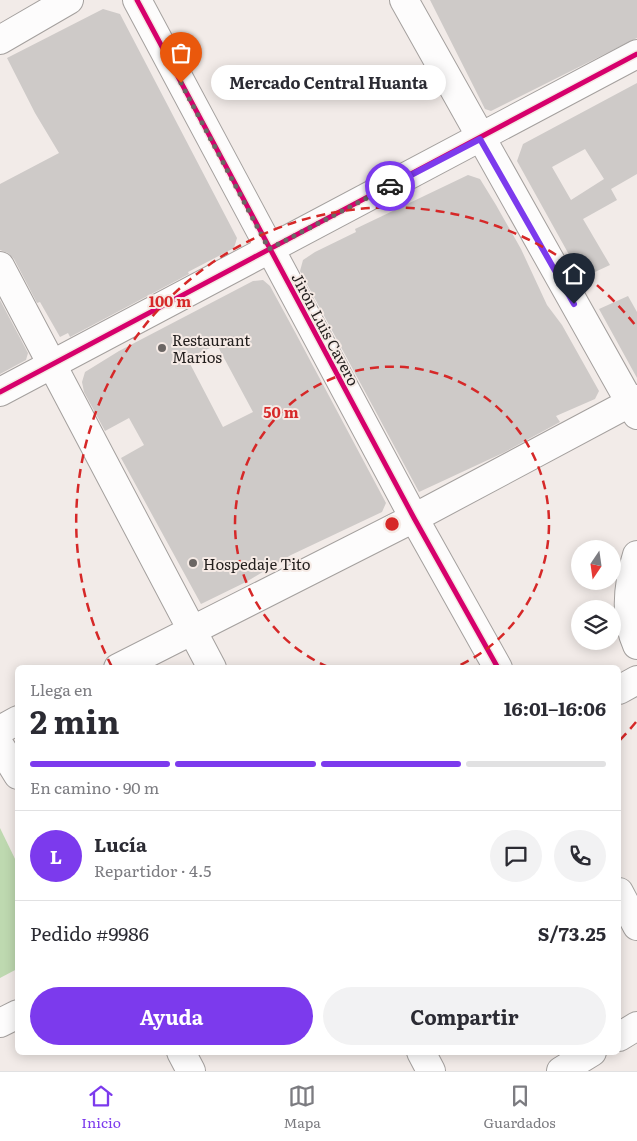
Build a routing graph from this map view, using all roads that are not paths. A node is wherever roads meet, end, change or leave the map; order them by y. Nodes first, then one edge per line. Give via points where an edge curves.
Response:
1 (69, 0) edge
2 (137, 0) edge
3 (404, 0) edge
4 (0, 40) edge
5 (637, 54) edge
6 (480, 139) junction
7 (269, 249) junction
8 (0, 266) edge
9 (52, 364) junction
10 (0, 392) edge
11 (635, 405) edge
12 (414, 518) junction
13 (637, 556) edge
14 (191, 629) junction
15 (637, 645) edge
16 (124, 665) edge
17 (210, 665) edge
18 (496, 665) edge
19 (637, 680) edge
20 (621, 689) edge
21 (15, 722) edge
22 (0, 730) edge
23 (0, 746) edge
24 (15, 770) edge
25 (621, 896) edge
26 (637, 926) edge
27 (15, 1016) edge
28 (0, 1023) edge
29 (637, 1026) edge
30 (621, 1036) edge
31 (183, 1055) edge
32 (423, 1055) edge
33 (587, 1055) edge
34 (191, 1071) edge
35 (431, 1071) edge
36 (561, 1071) edge

1 - 4 main road
2 - 7 main road, Jirón Luis Cavero
3 - 6 main road
5 - 6 main road
6 - 7 main road
6 - 11 main road
7 - 9 main road
7 - 12 main road, Jirón Luis Cavero
8 - 9 main road
9 - 10 main road
9 - 14 main road
11 - 12 main road
12 - 14 main road
12 - 18 main road, Jirón Luis Cavero
13 - 15 main road via 630,578 629,610
14 - 16 main road
14 - 17 main road
19 - 20 main road
21 - 22 main road
23 - 24 main road
25 - 26 main road
27 - 28 main road
29 - 30 main road
31 - 34 main road
32 - 35 main road
33 - 36 main road

